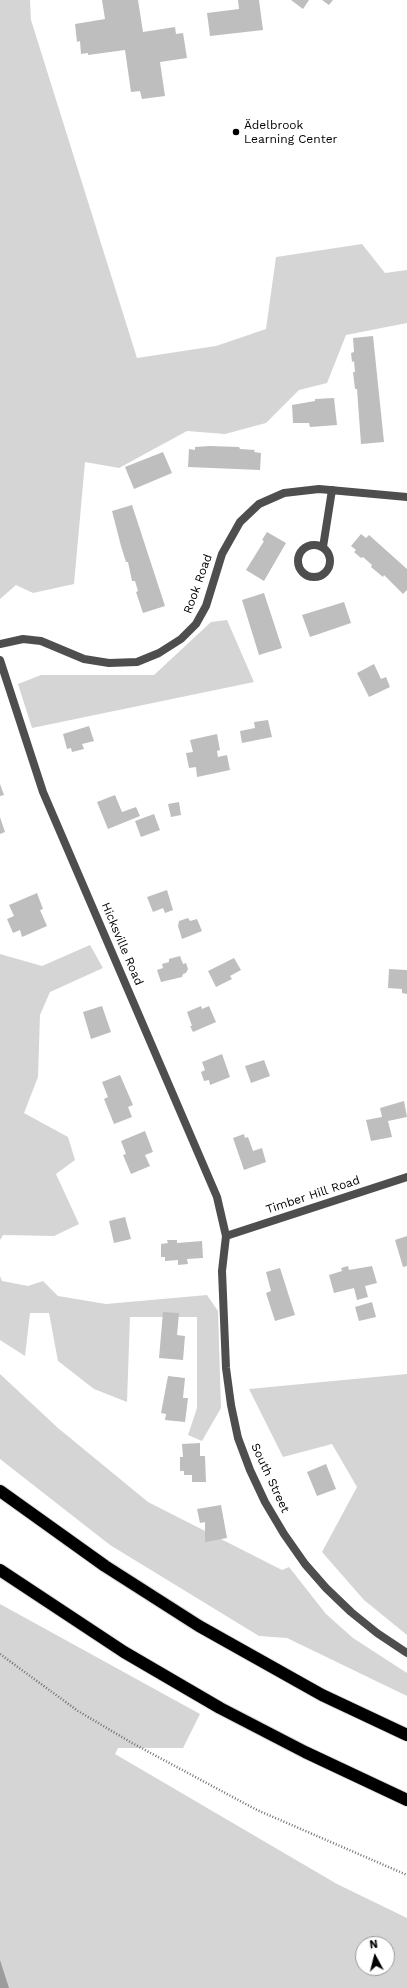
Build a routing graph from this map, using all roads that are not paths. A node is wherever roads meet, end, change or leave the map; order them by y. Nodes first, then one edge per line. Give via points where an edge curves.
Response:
1 (332, 490) junction
2 (407, 497) edge
3 (323, 547) dead end
4 (0, 644) edge
5 (0, 660) edge
6 (407, 1177) edge
7 (226, 1236) junction
8 (0, 1491) edge
9 (0, 1570) edge
10 (407, 1654) edge
11 (407, 1735) edge
12 (407, 1800) edge

1 - 2 street, Rook Road
1 - 3 street
1 - 4 street, Rook Road via 284,493 259,504 240,522 222,554 206,606 196,624 181,639 159,653 137,662 109,663 84,659 42,641 23,639
5 - 7 street, Hicksville Road via 43,792 217,1197
6 - 7 street, Timber Hill Road
7 - 10 street, South Street via 222,1278 226,1368 238,1438 250,1470 265,1502 305,1564 351,1612
8 - 11 highway via 99,1562 199,1626 322,1694
9 - 12 highway via 97,1635 214,1705

